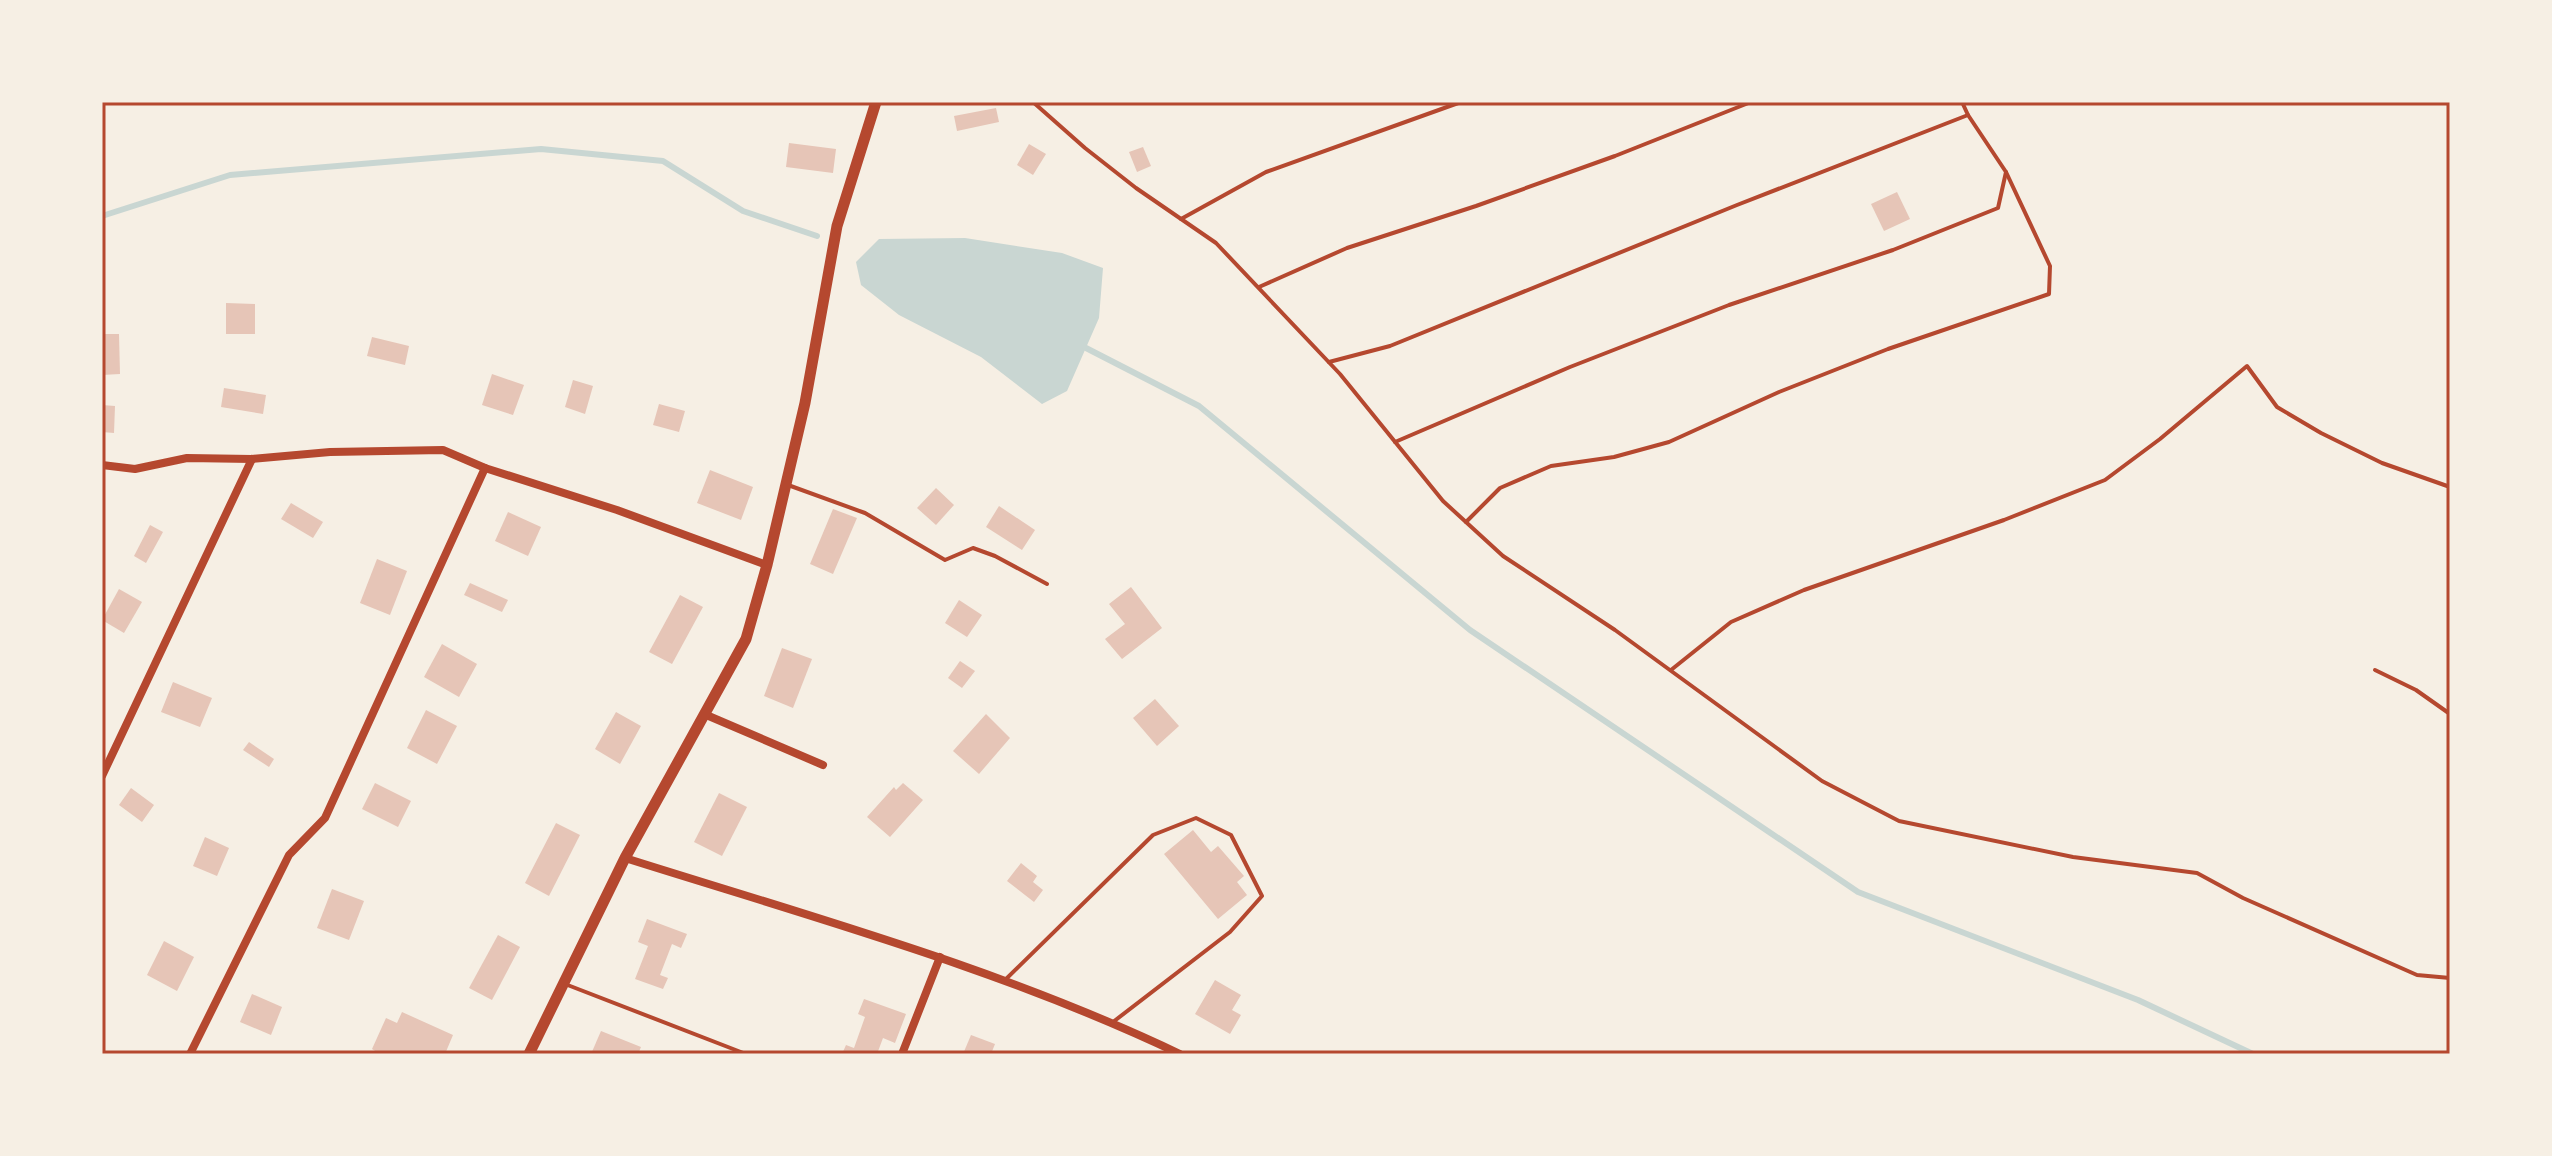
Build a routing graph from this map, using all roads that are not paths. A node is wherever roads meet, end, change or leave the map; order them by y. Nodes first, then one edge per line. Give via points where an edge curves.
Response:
1 (876, 102) edge
2 (1033, 102) edge
3 (1461, 102) edge
4 (1751, 102) edge
5 (1962, 102) edge
6 (1968, 115) junction
7 (2006, 172) junction
8 (1181, 219) junction
9 (1258, 287) junction
10 (1329, 362) junction
11 (1395, 442) junction
12 (252, 459) junction
13 (102, 465) edge
14 (485, 468) junction
15 (786, 484) junction
16 (2450, 487) edge
17 (1466, 522) junction
18 (767, 565) junction
19 (1047, 584) dead end
20 (1671, 670) junction
21 (2375, 670) dead end
22 (704, 714) junction
23 (2450, 714) edge
24 (823, 765) dead end
25 (102, 776) edge
26 (625, 858) junction
27 (940, 957) junction
28 (2450, 978) edge
29 (1005, 980) junction
30 (563, 983) junction
31 (1113, 1022) junction
32 (190, 1054) edge
33 (529, 1054) edge
34 (746, 1054) edge
35 (902, 1054) edge
36 (1180, 1054) edge

1 - 15 street via 837,226
2 - 8 lane
3 - 8 lane via 1266,172
4 - 9 lane via 1602,161 1347,248
5 - 6 lane
6 - 7 lane
6 - 10 lane via 1390,346
7 - 11 lane via 1998,208 1729,305
7 - 17 lane via 2050,266 2049,294 1888,349 1669,442 1551,466 1500,488
8 - 9 lane via 1216,243
9 - 10 lane
10 - 11 lane
11 - 17 lane
12 - 13 street via 187,458 135,469
12 - 14 street via 443,450
12 - 25 street
14 - 18 street
14 - 32 street via 325,818 289,855
15 - 18 street
15 - 19 lane via 865,513 945,560 973,548
16 - 20 lane via 2382,463 2277,407 2247,366 2105,480 1804,590 1731,622
17 - 20 lane via 1503,556
18 - 22 street via 746,639
20 - 28 lane via 1822,781 1899,821 2073,857 2197,873 2389,964 2417,975
21 - 23 lane
22 - 24 street
22 - 26 street
26 - 27 street
26 - 30 street
27 - 29 street
27 - 35 street
29 - 31 street
29 - 31 lane via 1153,835 1196,818 1231,835 1262,896 1230,932
30 - 33 street
30 - 34 lane
31 - 36 street

